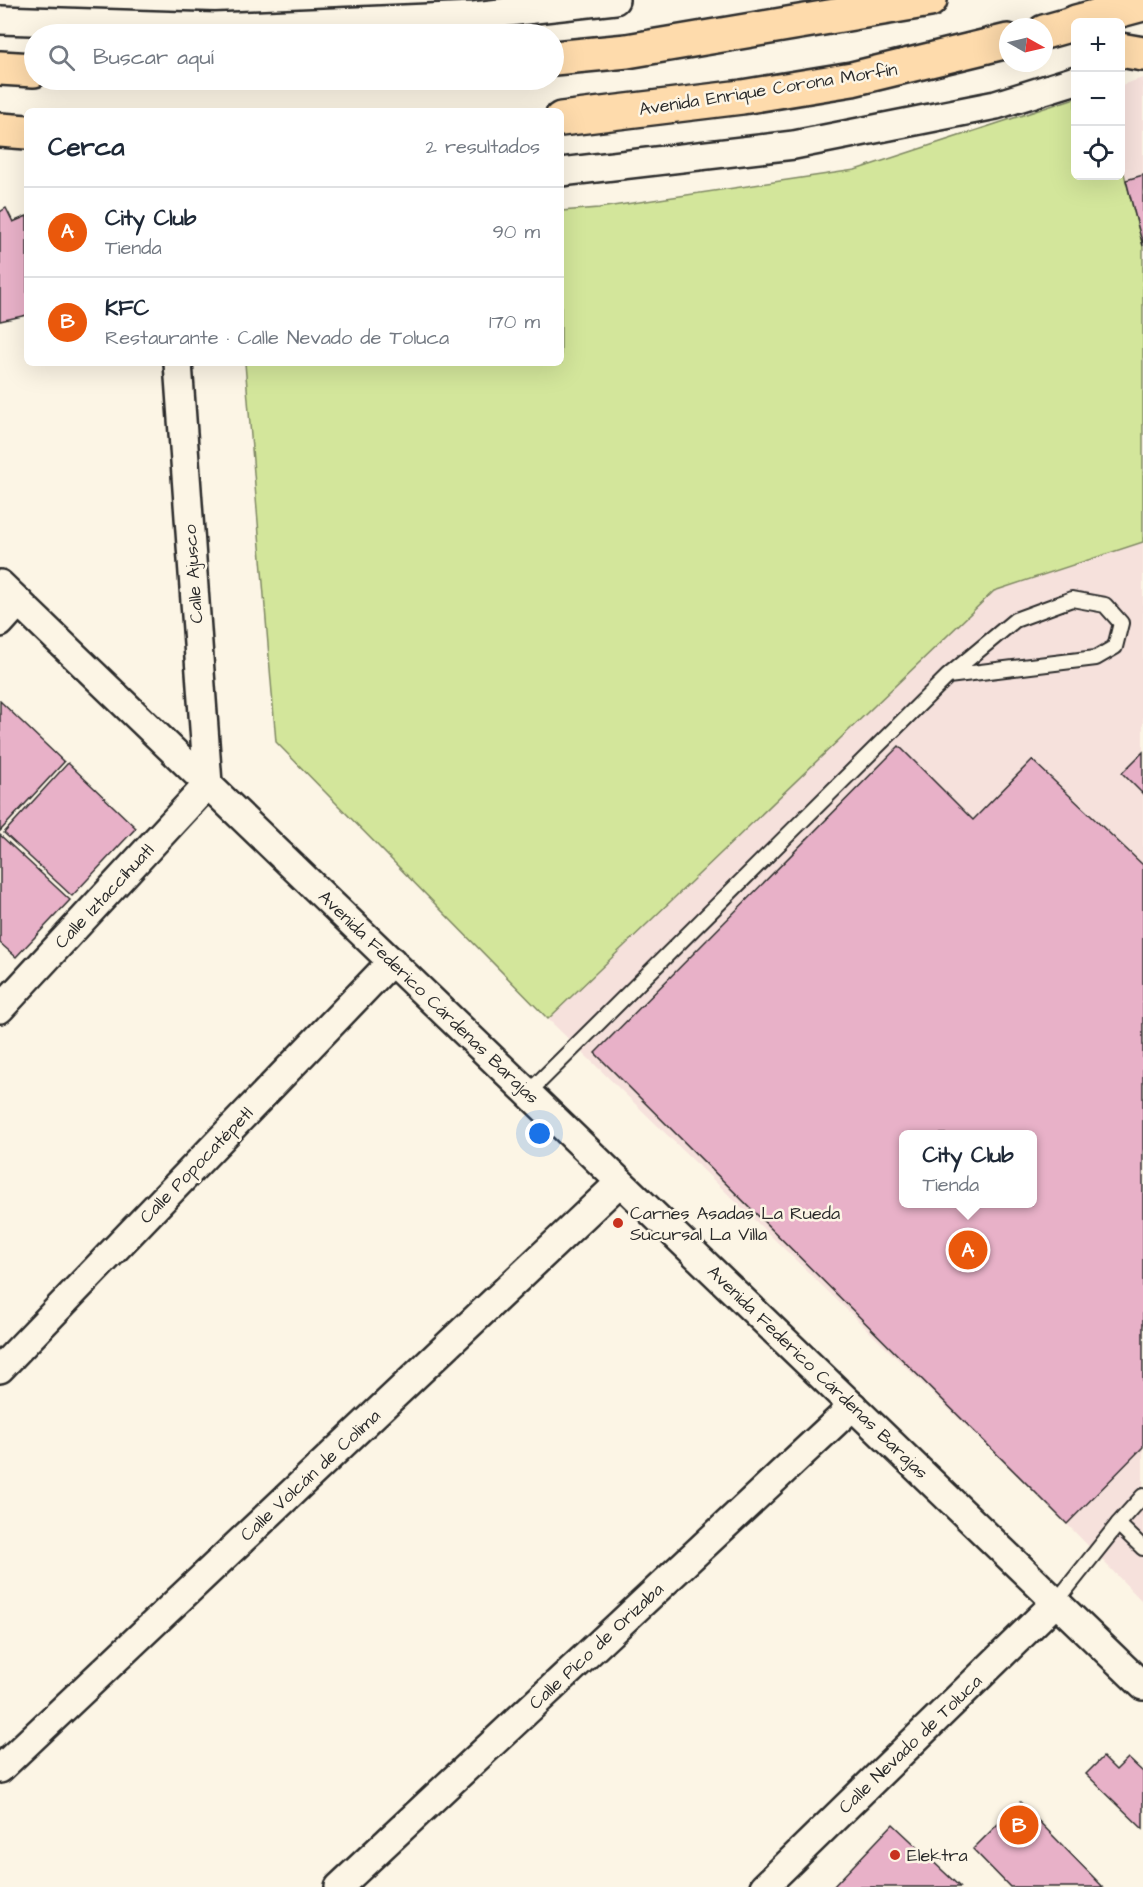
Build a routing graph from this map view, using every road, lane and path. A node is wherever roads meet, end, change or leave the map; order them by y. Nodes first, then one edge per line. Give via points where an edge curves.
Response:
1 (615, 0) edge
2 (930, 0) edge
3 (1143, 4) edge
4 (0, 20) edge
5 (123, 24) edge
6 (286, 24) edge
7 (1063, 30) edge
8 (999, 43) edge
9 (1125, 51) edge
10 (1143, 56) edge
11 (564, 57) edge
12 (1125, 64) edge
13 (0, 68) edge
14 (24, 69) edge
15 (1071, 82) edge
16 (564, 119) edge
17 (564, 172) edge
18 (178, 366) edge
19 (10, 593) edge
20 (0, 623) edge
21 (948, 676) junction
22 (208, 784) junction
23 (392, 961) junction
24 (0, 1009) edge
25 (528, 1093) junction
26 (620, 1182) junction
27 (0, 1369) edge
28 (853, 1406) junction
29 (1143, 1497) edge
30 (1118, 1524) junction
31 (1143, 1548) edge
32 (1056, 1602) junction
33 (1143, 1686) edge
34 (0, 1769) edge
35 (339, 1887) edge
36 (764, 1887) edge

1 - 6 street via 474,16
2 - 11 main road via 627,51
3 - 7 main road
4 - 5 street
8 - 16 main road, Avenida Enrique Corona Morfín via 852,79
9 - 10 main road
10 - 12 street
13 - 14 main road
15 - 17 street via 996,105 794,145
18 - 22 street, Calle Ajusco
19 - 20 street
19 - 22 street, Avenida Federico Cárdenas Barajas
21 - 21 lane via 1015,620 1072,599 1105,605 1121,623 1115,647 1096,658
21 - 25 lane
22 - 23 street, Avenida Federico Cárdenas Barajas
22 - 24 street, Calle Iztaccíhuatl
23 - 25 street, Avenida Federico Cárdenas Barajas
23 - 27 street, Calle Popocatépetl
25 - 26 street, Avenida Federico Cárdenas Barajas
26 - 28 street, Avenida Federico Cárdenas Barajas
26 - 34 street, Calle Volcán de Colima
28 - 32 street, Avenida Federico Cárdenas Barajas
28 - 35 street, Calle Pico de Orizaba
29 - 30 lane
30 - 31 lane
30 - 32 lane
32 - 33 street, Avenida Federico Cárdenas Barajas
32 - 36 street, Calle Nevado de Toluca

